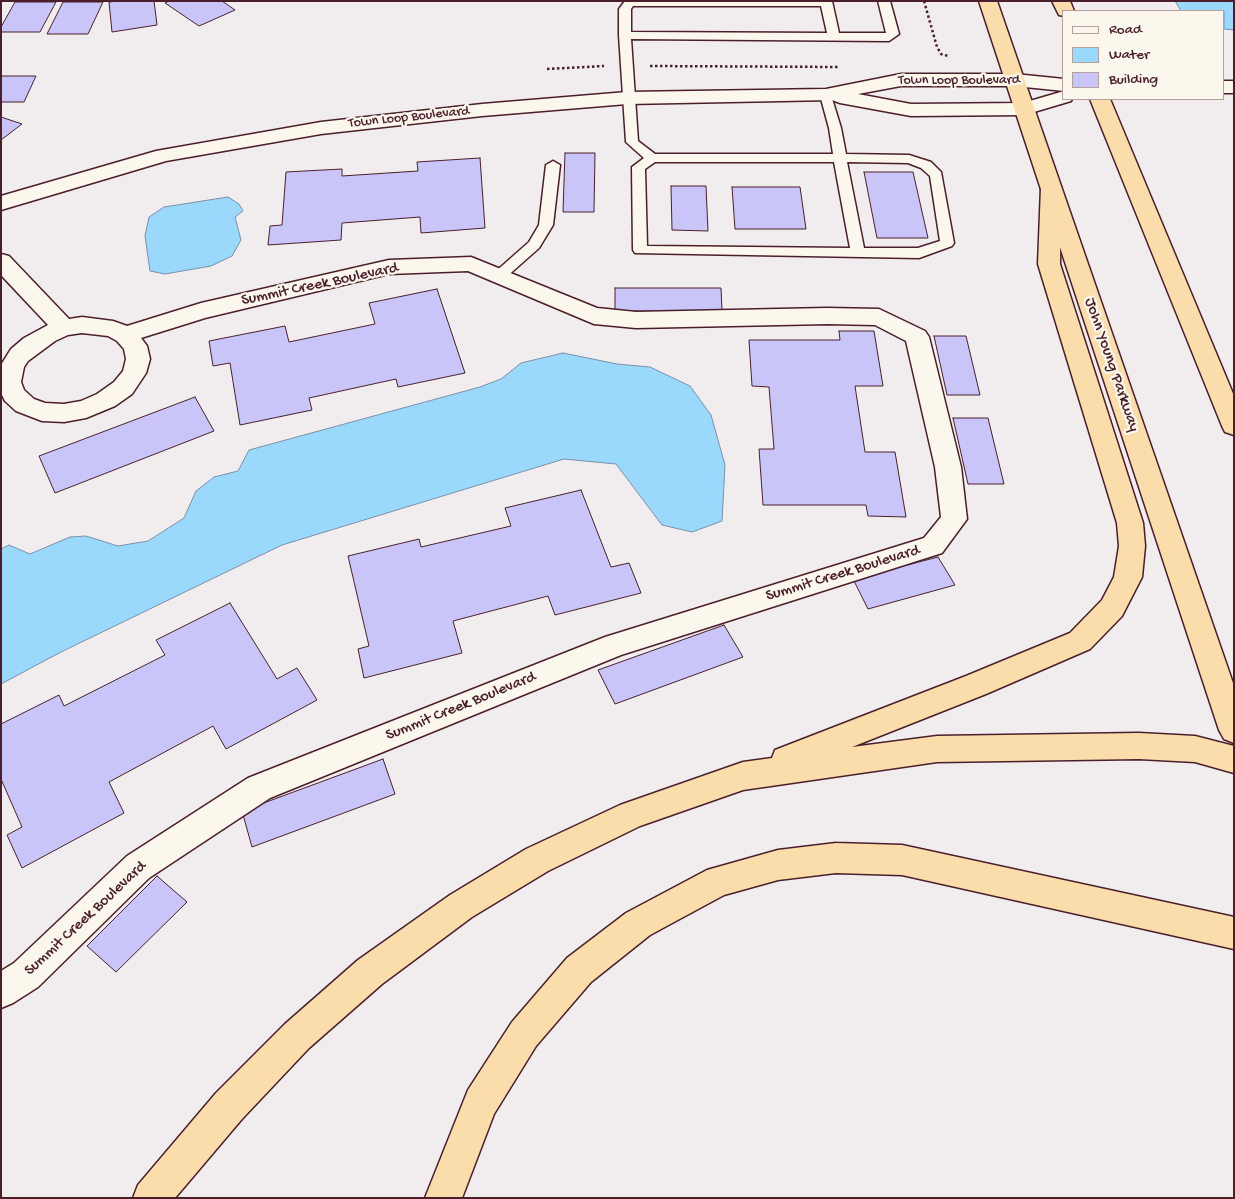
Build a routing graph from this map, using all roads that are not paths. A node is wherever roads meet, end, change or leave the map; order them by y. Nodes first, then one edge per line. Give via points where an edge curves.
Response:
1 (884, 1) edge
2 (988, 1) edge
3 (696, 2) edge
4 (775, 2) edge
5 (826, 2) edge
6 (625, 35) junction
7 (834, 37) junction
8 (1014, 80) junction
9 (1062, 85) edge
10 (826, 95) junction
11 (627, 98) junction
12 (1062, 98) edge
13 (1100, 100) edge
14 (1024, 109) junction
15 (652, 158) junction
16 (840, 158) junction
17 (553, 165) dead end
18 (1051, 188) junction
19 (1, 203) edge
20 (858, 253) junction
21 (1, 261) edge
22 (499, 276) junction
23 (64, 328) junction
24 (125, 335) junction
25 (7, 370) edge
26 (1234, 426) edge
27 (1234, 730) edge
28 (1234, 760) edge
29 (743, 776) junction
30 (1234, 933) edge
31 (1, 990) edge
32 (151, 1198) edge
33 (443, 1198) edge

1 - 7 lane via 893,34 889,37
2 - 8 highway, John Young Parkway
3 - 4 lane
3 - 6 lane via 630,3 625,9
4 - 5 lane
5 - 7 lane
6 - 7 lane
6 - 11 lane
8 - 9 street, Town Loop Boulevard
8 - 10 street, Town Loop Boulevard via 901,80
8 - 14 highway, John Young Parkway
10 - 11 street, Town Loop Boulevard
10 - 14 street, Town Loop Boulevard via 911,110
10 - 16 lane
11 - 15 lane via 632,142
11 - 19 street, Town Loop Boulevard via 312,129 163,155
12 - 14 street, Town Loop Boulevard
13 - 26 highway
14 - 18 highway, John Young Parkway
15 - 16 lane
15 - 20 lane via 639,167 640,250
16 - 20 lane
16 - 20 lane via 909,159 926,165 936,176 948,243 919,253
17 - 22 lane via 546,224 534,245
18 - 27 highway, John Young Parkway
18 - 29 highway via 1049,264 1130,523 1132,546 1128,577 1112,608 1080,642
21 - 23 street
22 - 24 street, Summit Creek Boulevard via 471,264 389,267 201,311
22 - 31 street, Summit Creek Boulevard via 594,316 636,320 879,317 917,337 948,467 954,520 933,546 615,645 259,788 138,867 26,975
23 - 24 street via 98,326
23 - 25 street via 32,344
24 - 25 street via 135,346 138,359 134,374 123,388 86,409 42,412 25,406 14,395
28 - 29 highway via 1195,750 1139,746 937,750
29 - 32 highway via 631,815 536,860 461,906 370,972 297,1036 229,1106
30 - 33 highway via 902,860 836,858 778,865 718,881 638,924 566,984 524,1034 481,1103

